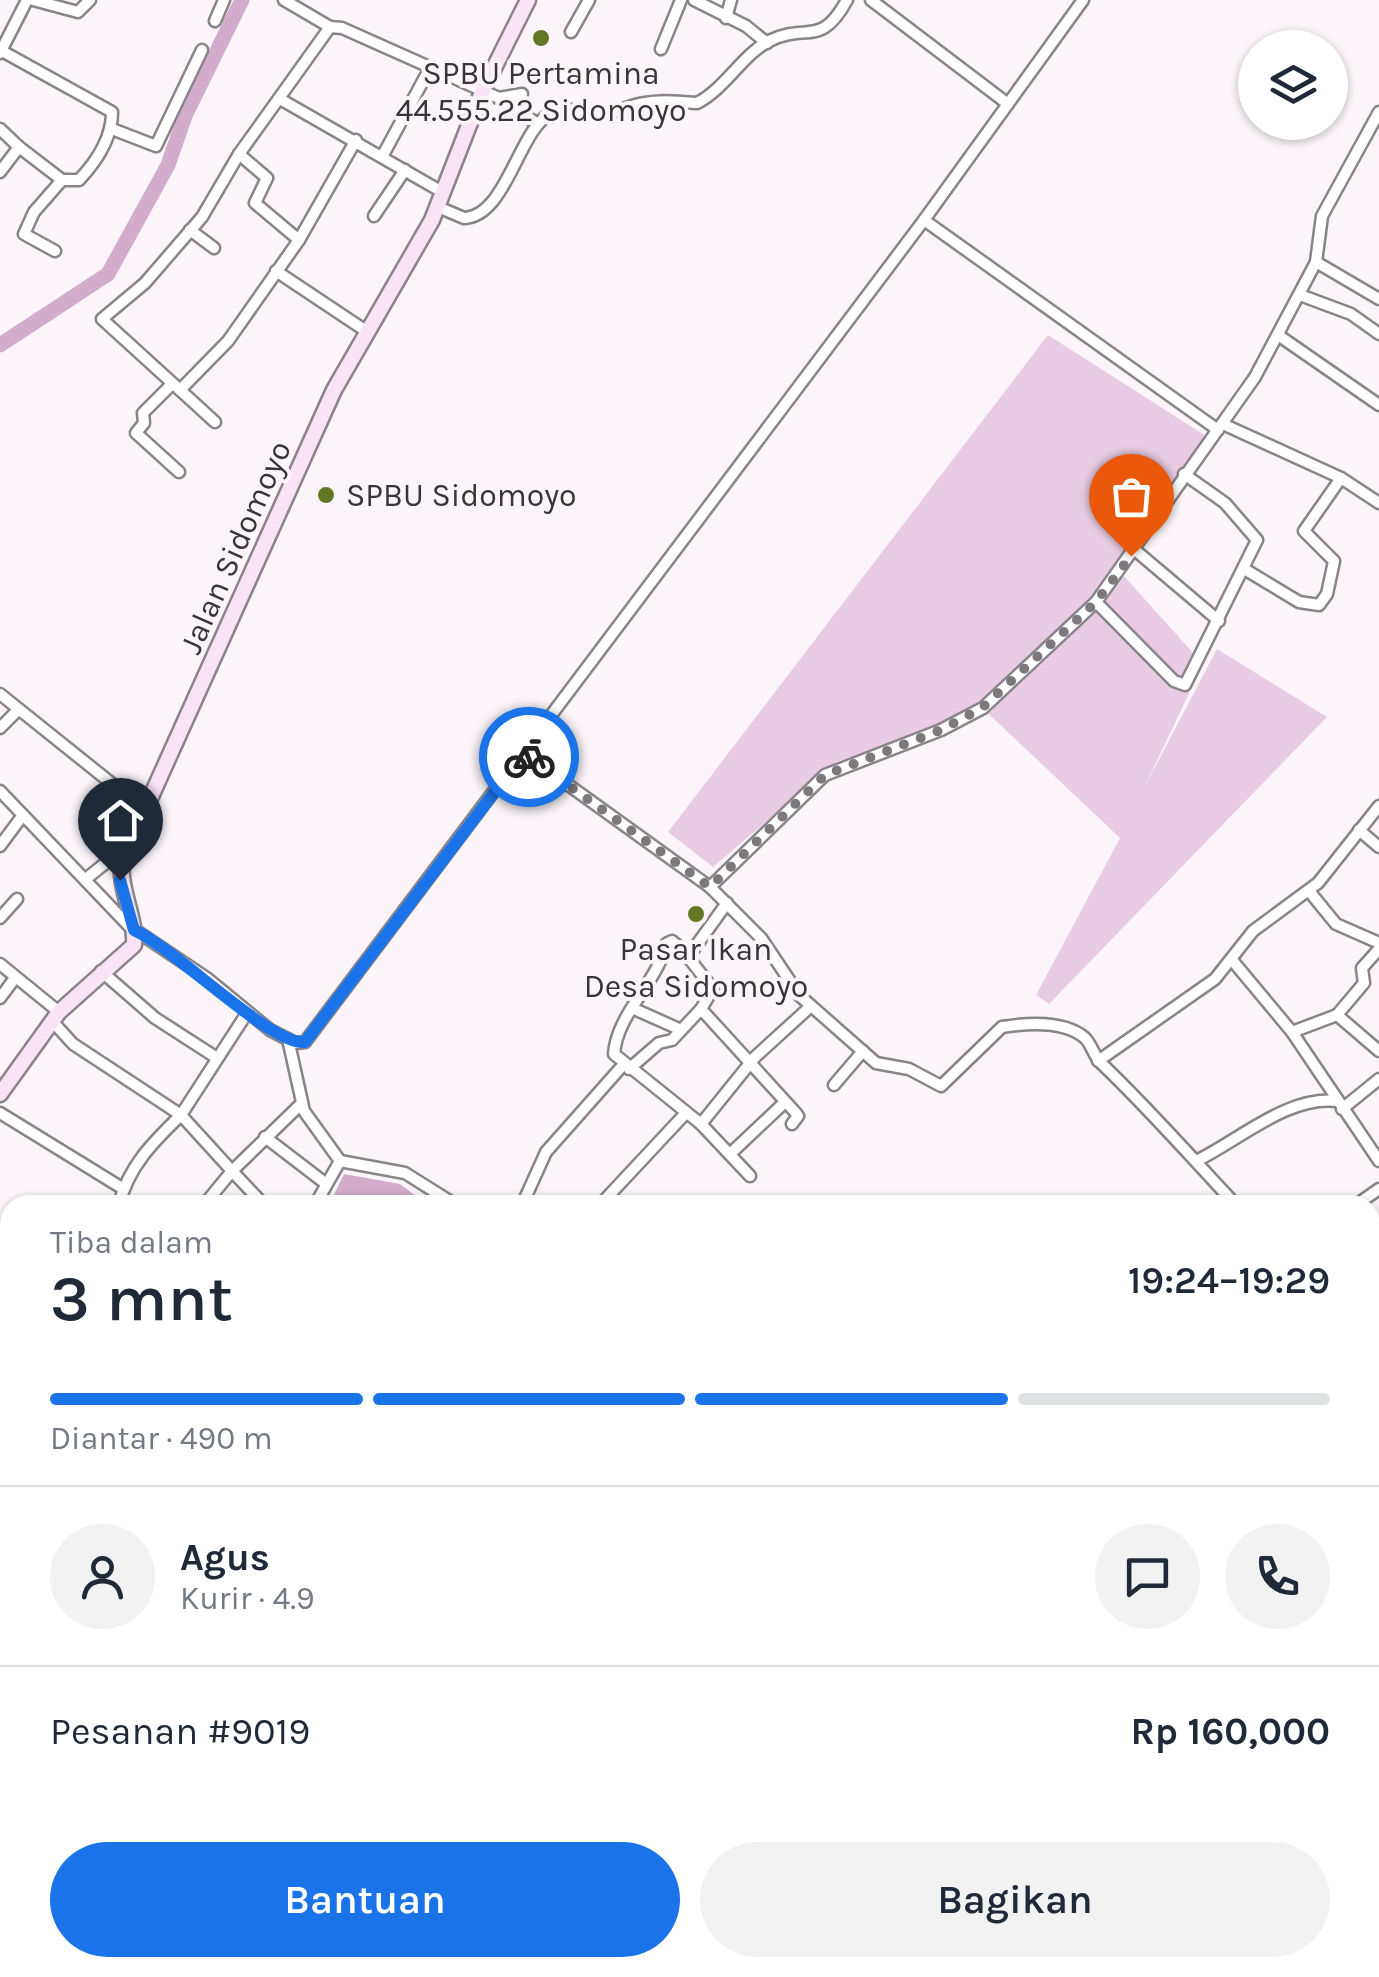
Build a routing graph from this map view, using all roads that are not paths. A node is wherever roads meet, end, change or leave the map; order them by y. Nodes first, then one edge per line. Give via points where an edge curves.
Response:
1 (30, 0) edge
2 (90, 0) edge
3 (224, 0) edge
4 (284, 0) edge
5 (528, 0) edge
6 (589, 0) edge
7 (681, 0) edge
8 (694, 0) edge
9 (731, 0) edge
10 (847, 0) edge
11 (871, 0) edge
12 (1083, 0) edge
13 (726, 18) junction
14 (215, 20) dead end
15 (330, 27) junction
16 (570, 32) dead end
17 (767, 43) junction
18 (662, 48) dead end
19 (202, 50) dead end
20 (1, 52) edge
21 (430, 68) junction
22 (484, 90) junction
23 (522, 94) dead end
24 (498, 98) junction
25 (280, 99) junction
26 (1008, 104) junction
27 (1379, 112) edge
28 (538, 124) junction
29 (0, 129) edge
30 (112, 129) junction
31 (356, 140) junction
32 (20, 146) junction
33 (238, 154) junction
34 (383, 155) junction
35 (405, 170) junction
36 (0, 172) edge
37 (62, 180) junction
38 (444, 192) junction
39 (438, 208) junction
40 (374, 216) dead end
41 (924, 220) junction
42 (190, 230) junction
43 (299, 240) junction
44 (214, 248) dead end
45 (55, 250) dead end
46 (1316, 262) junction
47 (276, 271) junction
48 (1300, 294) junction
49 (1379, 299) edge
50 (366, 331) junction
51 (1379, 334) edge
52 (1278, 336) junction
53 (176, 387) junction
54 (1379, 405) edge
55 (215, 422) dead end
56 (1222, 428) junction
57 (179, 472) dead end
58 (1184, 474) junction
59 (1341, 478) junction
60 (1379, 503) edge
61 (1136, 550) junction
62 (1246, 570) junction
63 (1096, 602) junction
64 (1219, 621) junction
65 (0, 694) edge
66 (17, 711) junction
67 (0, 728) edge
68 (524, 753) junction
69 (0, 791) edge
70 (1379, 806) edge
71 (146, 811) junction
72 (23, 815) junction
73 (1359, 830) junction
74 (128, 845) junction
75 (0, 846) edge
76 (1379, 847) edge
77 (87, 878) junction
78 (710, 887) junction
79 (1309, 891) junction
80 (17, 900) dead end
81 (727, 903) junction
82 (0, 918) edge
83 (134, 930) junction
84 (1379, 946) edge
85 (689, 955) junction
86 (1232, 960) junction
87 (0, 964) edge
88 (101, 972) junction
89 (15, 978) junction
90 (0, 998) edge
91 (811, 1006) junction
92 (632, 1008) junction
93 (701, 1009) junction
94 (246, 1013) junction
95 (1337, 1015) junction
96 (56, 1017) junction
97 (680, 1029) junction
98 (1292, 1032) junction
99 (288, 1039) junction
100 (863, 1051) junction
101 (1379, 1051) edge
102 (217, 1058) junction
103 (752, 1061) junction
104 (1098, 1061) junction
105 (626, 1066) junction
106 (1379, 1079) edge
107 (834, 1085) dead end
108 (0, 1094) edge
109 (302, 1103) junction
110 (784, 1103) junction
111 (1340, 1105) junction
112 (0, 1113) edge
113 (686, 1114) junction
114 (181, 1115) junction
115 (701, 1124) junction
116 (792, 1124) dead end
117 (265, 1137) junction
118 (730, 1154) junction
119 (340, 1161) junction
120 (1196, 1161) junction
121 (1379, 1161) edge
122 (232, 1171) junction
123 (750, 1176) dead end
124 (325, 1183) junction
125 (122, 1188) junction
126 (121, 1195) edge
127 (212, 1195) edge
128 (255, 1195) edge
129 (320, 1195) edge
130 (440, 1195) edge
131 (527, 1195) edge
132 (609, 1195) edge
133 (1227, 1195) edge

1 - 2 street via 78,12
1 - 20 street
3 - 14 street
4 - 15 street
5 - 22 main road, Jalan Sidomoyo
6 - 16 street
7 - 18 street
8 - 13 street
9 - 13 street
10 - 17 street via 832,24
11 - 26 street
12 - 26 street
13 - 17 street
15 - 21 street
15 - 25 street
17 - 28 street via 698,103 663,101 604,113 568,108
19 - 30 street via 156,146
20 - 30 street via 112,112
21 - 22 street
21 - 34 street
22 - 24 street
22 - 38 main road, Jalan Sidomoyo
23 - 24 street
24 - 28 street
25 - 31 street
25 - 33 street
26 - 41 street
27 - 46 street via 1322,216
28 - 39 street via 505,183 480,211 464,218
29 - 32 street
30 - 37 street via 83,176
31 - 34 street
31 - 43 street
32 - 36 street
32 - 37 street
33 - 42 street
33 - 43 street via 268,178 254,203
34 - 35 street
35 - 38 street
35 - 40 street
37 - 45 street via 24,234
38 - 39 main road, Jalan Sidomoyo
39 - 50 main road, Jalan Sidomoyo
41 - 56 street
41 - 68 street
42 - 44 street
42 - 53 street via 102,318
43 - 47 street
46 - 48 street
46 - 49 street
47 - 50 street
47 - 53 street via 228,341
48 - 51 street via 1351,314
48 - 52 street
50 - 71 main road, Jalan Sidomoyo
52 - 54 street
52 - 56 street
53 - 55 street
53 - 57 street via 143,413 136,433
56 - 58 street
56 - 59 street
58 - 61 street
58 - 62 street via 1225,503 1256,538
59 - 60 street
59 - 62 street via 1304,532 1334,561 1319,605 1299,602
61 - 63 street
61 - 64 street
62 - 64 street
63 - 64 street via 1180,685
63 - 78 street via 982,708 825,775
65 - 66 street
66 - 67 street
66 - 71 street
68 - 78 street
68 - 99 street via 314,1035 305,1042
69 - 72 street
70 - 73 street
71 - 74 main road, Jalan Sidomoyo
72 - 75 street
72 - 77 street
73 - 76 street
73 - 79 street
74 - 77 street
74 - 83 main road, Jalan Sidomoyo via 120,880
77 - 83 street
78 - 81 street
79 - 84 street via 1336,924
79 - 86 street via 1254,931
80 - 82 street
81 - 85 street
81 - 91 street
83 - 88 main road via 131,949
83 - 94 street
84 - 95 street via 1362,968 1364,983
85 - 92 street via 667,942
85 - 93 street via 713,988
86 - 98 street
86 - 104 street via 1206,987
87 - 89 street
88 - 96 main road
88 - 102 street via 154,1018
89 - 90 street
89 - 96 street
91 - 100 street
91 - 103 street
92 - 97 street
92 - 105 street via 613,1049
93 - 97 street
93 - 103 street
94 - 99 street
94 - 102 street
95 - 98 street
95 - 101 street
96 - 108 main road
96 - 114 street via 73,1044
97 - 105 street
98 - 111 street
99 - 109 street
100 - 104 street via 880,1065 941,1086 1002,1027 1060,1028 1085,1038
100 - 107 street
102 - 114 street
103 - 110 street
103 - 115 street
104 - 120 street
105 - 113 street
105 - 131 street via 546,1152
106 - 111 street
109 - 117 street
109 - 119 street
110 - 116 street via 798,1116
110 - 118 street
111 - 120 street via 1318,1100 1297,1107
111 - 121 street
112 - 125 street
113 - 115 street
113 - 132 street
114 - 122 street
114 - 125 street
115 - 118 street
117 - 122 street
117 - 124 street
118 - 123 street
119 - 124 street
119 - 130 street via 406,1173
120 - 133 street
122 - 127 street
122 - 128 street
124 - 129 street
125 - 126 street

